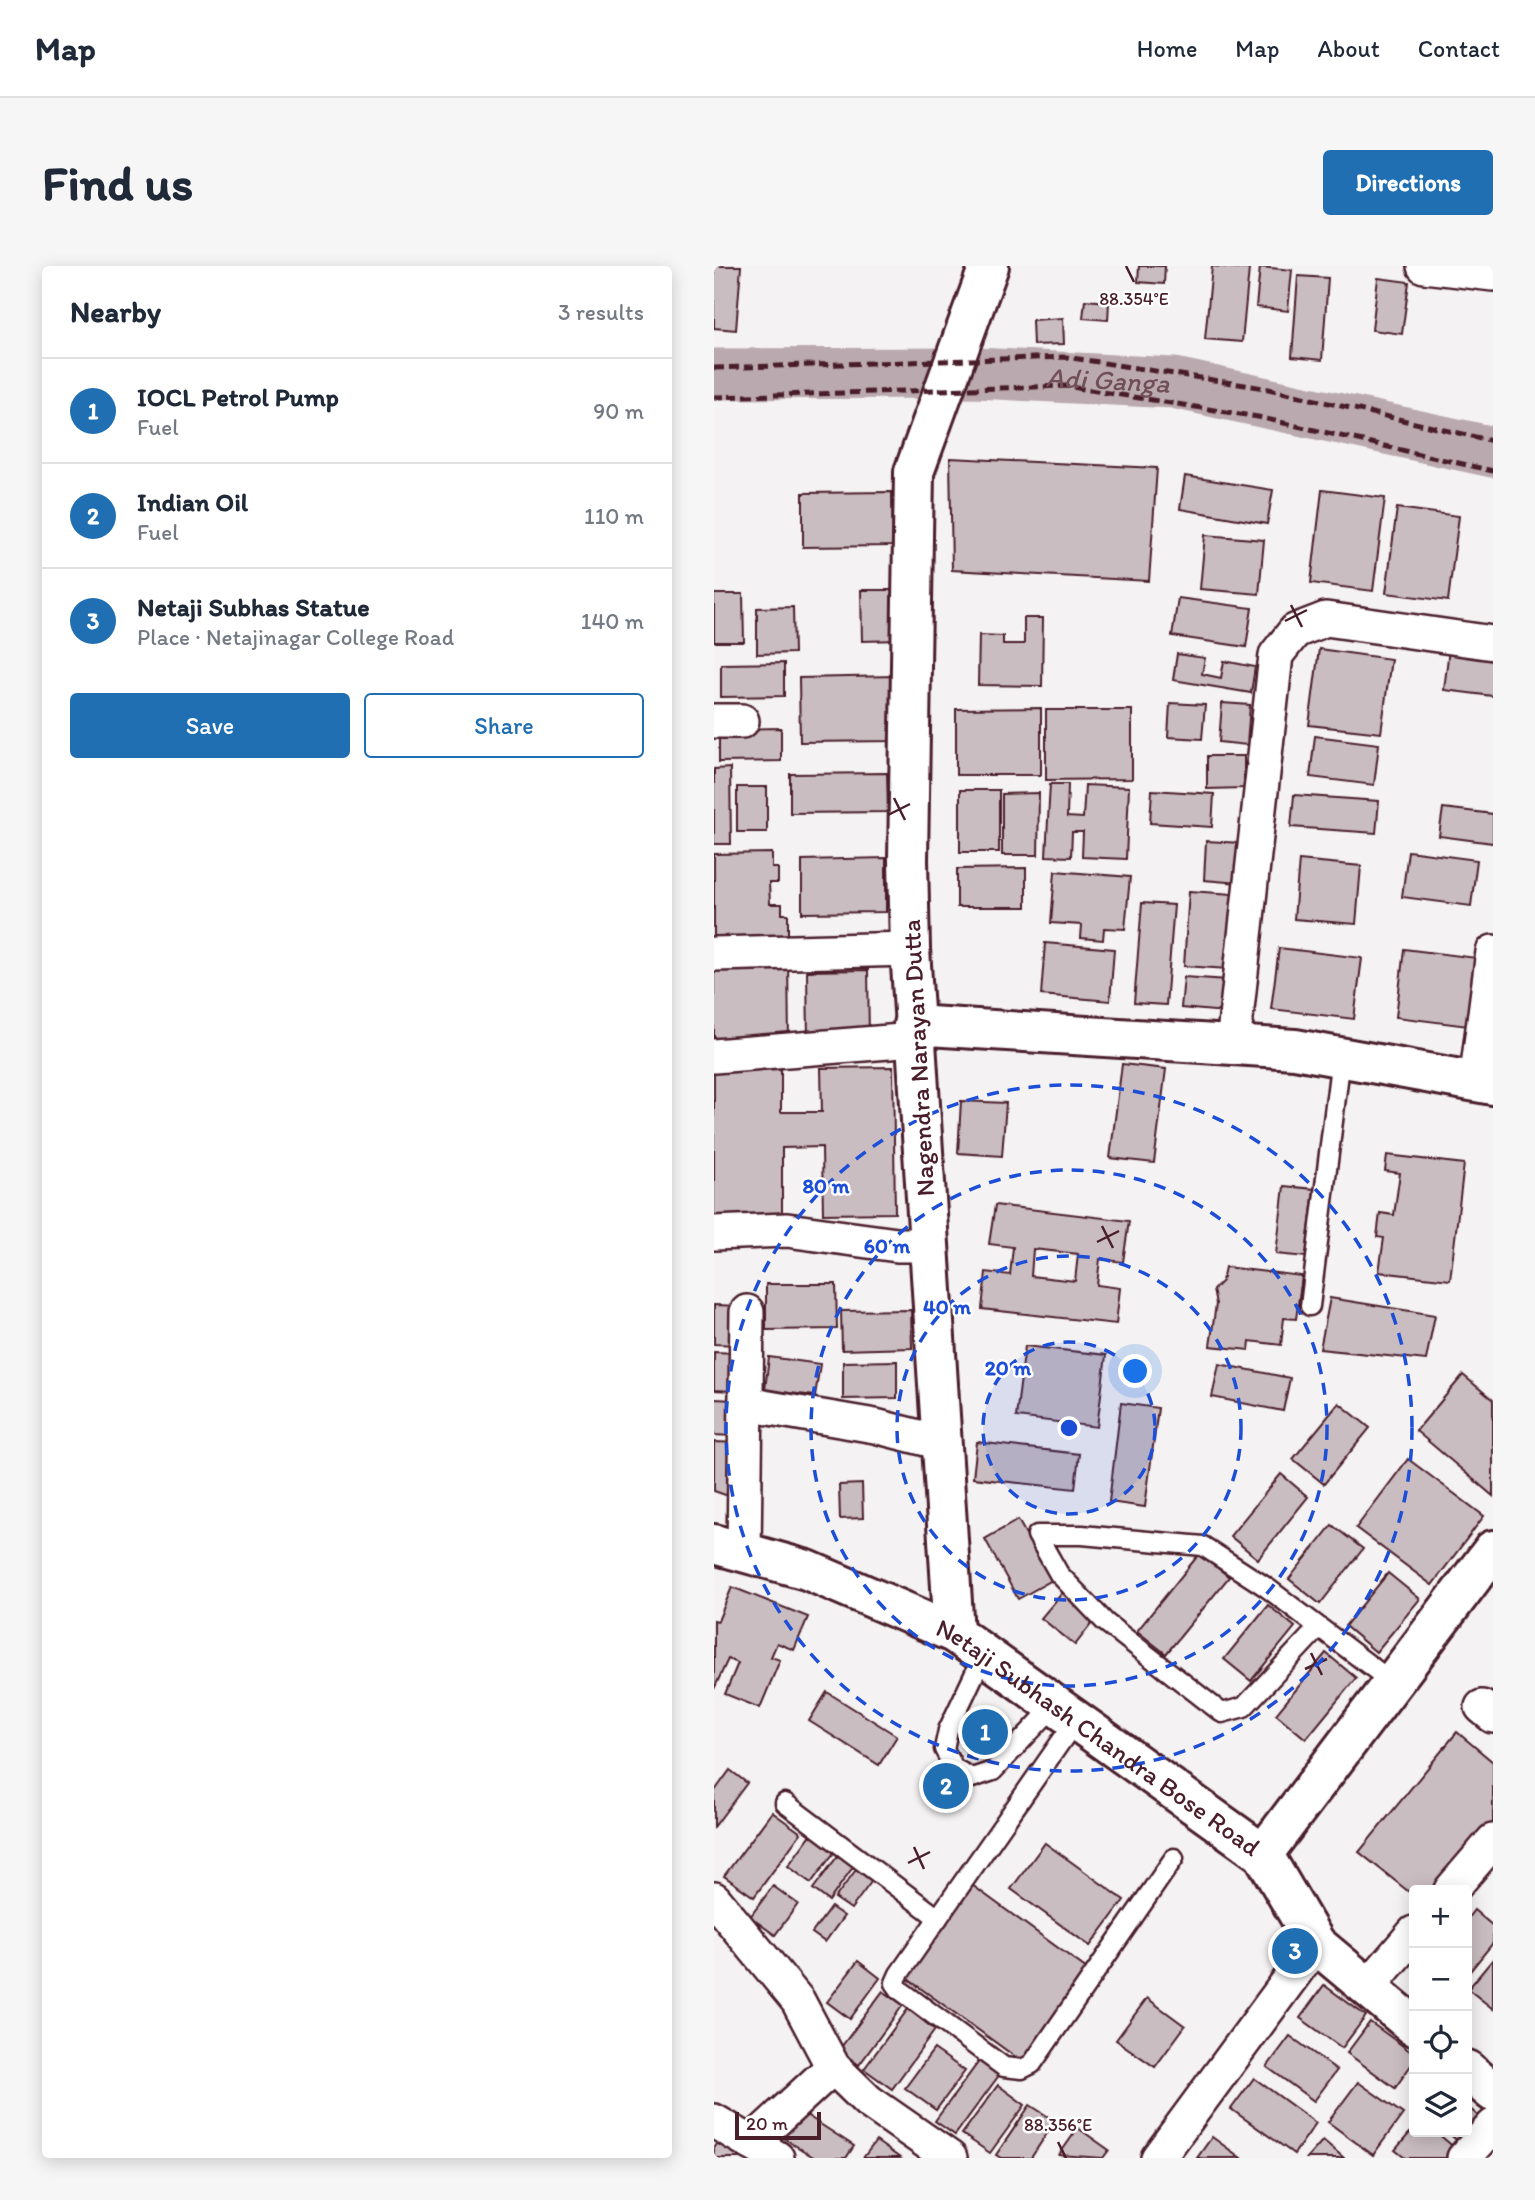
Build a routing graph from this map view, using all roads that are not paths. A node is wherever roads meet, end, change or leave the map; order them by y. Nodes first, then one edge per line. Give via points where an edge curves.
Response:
1 (989, 266) edge
2 (1424, 266) edge
3 (1491, 271) edge
4 (1493, 643) edge
5 (910, 948) junction
6 (1493, 952) edge
7 (714, 954) edge
8 (914, 1033) junction
9 (1233, 1045) junction
10 (714, 1056) edge
11 (1341, 1058) junction
12 (1484, 1084) edge
13 (714, 1233) edge
14 (930, 1245) junction
15 (1310, 1306) dead end
16 (747, 1312) dead end
17 (746, 1404) junction
18 (942, 1443) junction
19 (729, 1549) edge
20 (1493, 1550) edge
21 (1320, 1628) junction
22 (969, 1643) junction
23 (1393, 1683) junction
24 (1065, 1712) junction
25 (785, 1802) dead end
26 (1493, 1841) edge
27 (1264, 1854) junction
28 (1174, 1858) dead end
29 (1455, 1885) edge
30 (714, 1899) edge
31 (939, 1917) junction
32 (1409, 1939) edge
33 (1316, 1944) junction
34 (1367, 1987) junction
35 (1409, 2022) edge
36 (833, 2067) junction
37 (1472, 2074) edge
38 (1493, 2092) edge
39 (714, 2121) edge
40 (1493, 2126) edge
41 (764, 2150) edge
42 (950, 2158) edge
43 (1158, 2158) edge
44 (1464, 2158) edge

1 - 5 street, Nagendra Narayan Dutta via 914,472
2 - 3 street
4 - 9 street via 1326,619 1295,631 1276,655
5 - 7 street
5 - 8 street, Nagendra Narayan Dutta
6 - 12 street
8 - 9 street
8 - 10 street
8 - 14 street, Nagendra Narayan Dutta
9 - 11 street
11 - 12 street
11 - 15 lane
13 - 14 street via 788,1230
14 - 18 street, Nagendra Narayan Dutta
16 - 17 street
17 - 18 street via 850,1421
17 - 19 street
18 - 22 street, Nagendra Narayan Dutta
19 - 22 street, Netaji Subhash Chandra Bose Road via 807,1570
20 - 23 street
21 - 21 lane via 1244,1707 1222,1713 1105,1622 1059,1574 1037,1535 1203,1546
21 - 23 lane
22 - 24 street, Netaji Subhash Chandra Bose Road
22 - 24 lane via 944,1749 954,1768 972,1778 993,1771
23 - 27 street
24 - 27 street, Netaji Subhash Chandra Bose Road
24 - 31 lane
25 - 31 lane
26 - 29 street
27 - 33 street, Netaji Subhash Chandra Bose Road
28 - 31 lane via 1032,2063 1022,2069 1004,2067 895,1983
30 - 36 street via 798,2001
32 - 34 street
33 - 34 street, Netaji Subhash Chandra Bose Road
33 - 43 street
34 - 35 street, Netaji Subhash Chandra Bose Road
36 - 41 street
36 - 42 street via 868,2101
37 - 38 street
39 - 41 street
40 - 44 street

